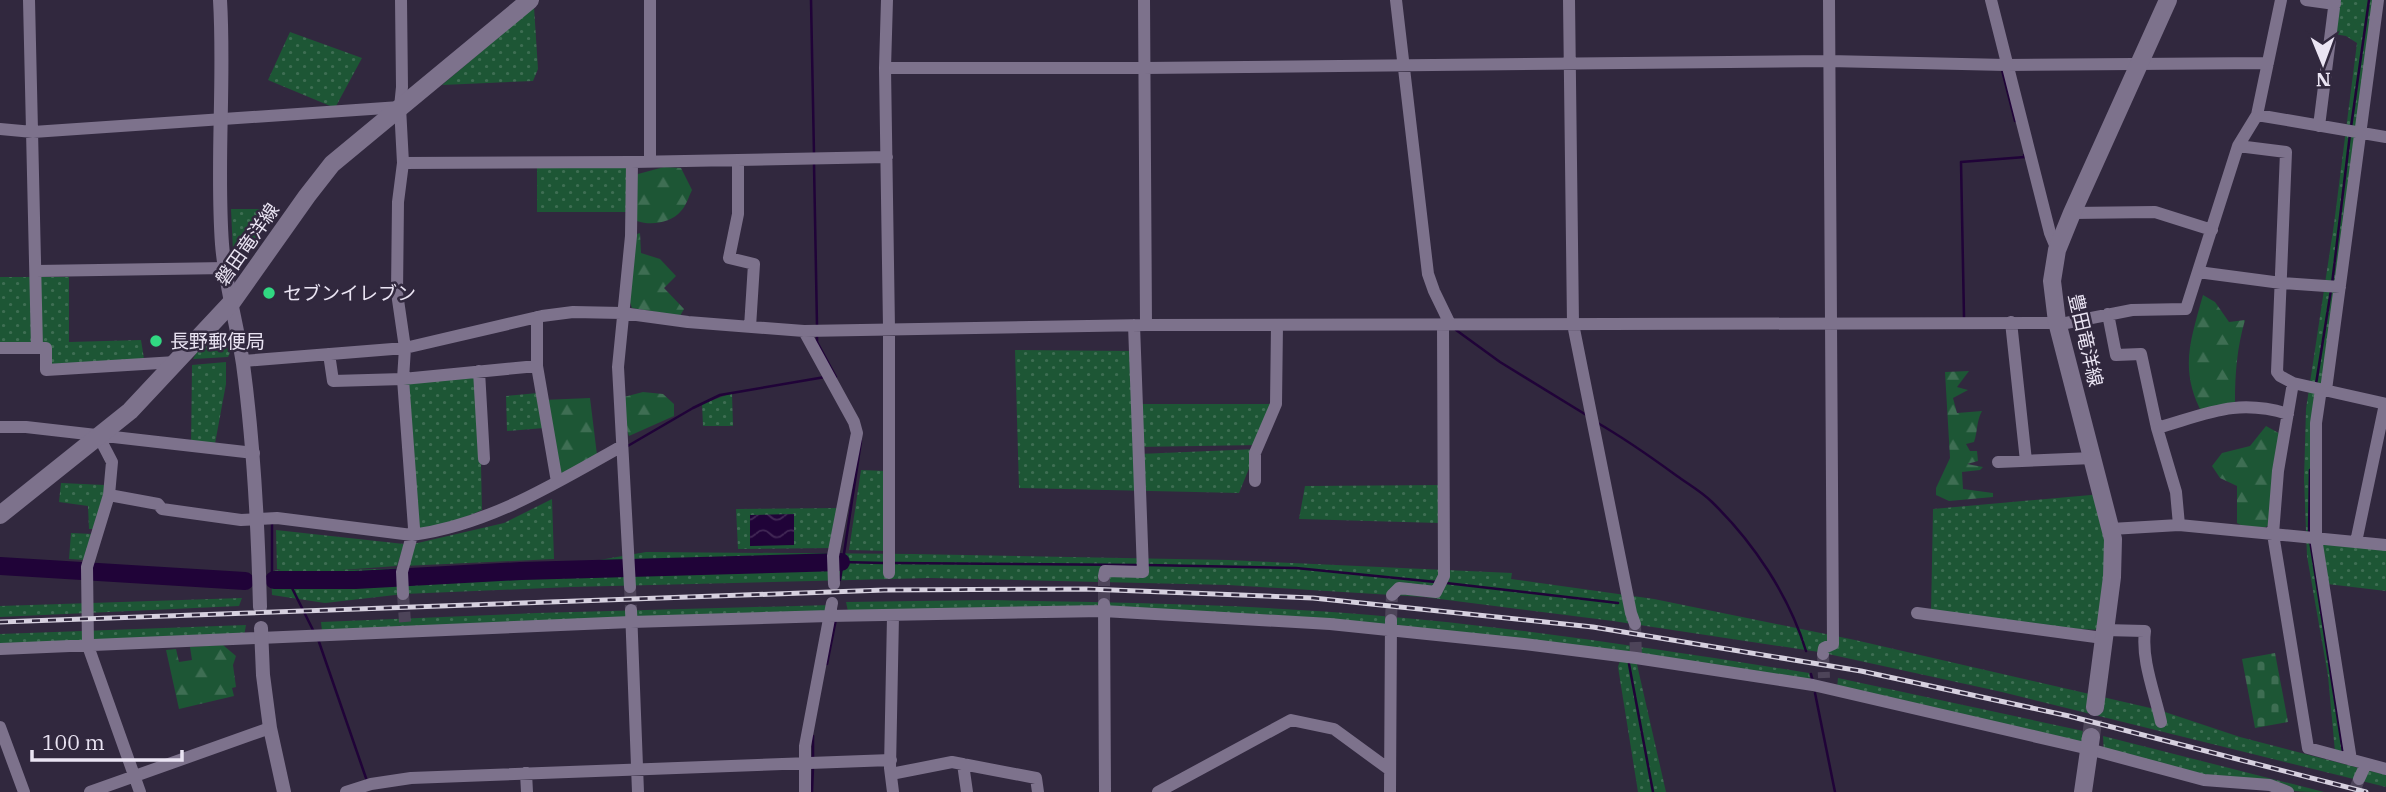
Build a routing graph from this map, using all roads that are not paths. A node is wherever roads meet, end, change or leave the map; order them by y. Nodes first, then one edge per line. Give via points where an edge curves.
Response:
1 (29, 0) edge
2 (220, 0) edge
3 (401, 0) edge
4 (530, 0) edge
5 (650, 0) edge
6 (887, 0) edge
7 (1144, 0) edge
8 (1396, 0) edge
9 (1569, 0) edge
10 (1829, 0) edge
11 (1991, 0) edge
12 (2168, 0) edge
13 (2281, 0) edge
14 (2306, 0) edge
15 (2378, 0) edge
16 (2335, 2) edge
17 (1829, 61) junction
18 (2141, 63) junction
19 (2268, 63) junction
20 (1570, 64) junction
21 (2006, 65) junction
22 (1404, 66) junction
23 (885, 68) junction
24 (1145, 68) junction
25 (400, 107) junction
26 (2257, 115) junction
27 (220, 121) junction
28 (2319, 126) junction
29 (0, 130) edge
30 (33, 132) junction
31 (2360, 133) junction
32 (2386, 137) edge
33 (2238, 146) junction
34 (887, 158) junction
35 (737, 160) junction
36 (650, 161) junction
37 (632, 162) junction
38 (403, 163) junction
39 (2072, 213) junction
40 (2212, 230) junction
41 (2057, 250) junction
42 (226, 268) junction
43 (36, 271) junction
44 (2198, 272) junction
45 (2281, 283) junction
46 (2340, 287) junction
47 (232, 302) junction
48 (622, 313) junction
49 (2108, 313) junction
50 (537, 317) junction
51 (2011, 322) junction
52 (2057, 322) junction
53 (1830, 323) junction
54 (1447, 324) junction
55 (1573, 324) junction
56 (1140, 325) junction
57 (1277, 325) junction
58 (750, 327) junction
59 (889, 328) junction
60 (804, 331) junction
61 (0, 348) edge
62 (37, 348) junction
63 (405, 348) junction
64 (329, 354) junction
65 (243, 361) junction
66 (176, 362) junction
67 (537, 366) junction
68 (479, 372) junction
69 (403, 379) junction
70 (2293, 383) junction
71 (2323, 390) junction
72 (2386, 404) edge
73 (2288, 414) junction
74 (0, 427) edge
75 (2157, 428) junction
76 (99, 437) junction
77 (622, 446) junction
78 (254, 453) junction
79 (2093, 458) junction
80 (484, 459) dead end
81 (2026, 461) junction
82 (1998, 462) dead end
83 (1255, 481) dead end
84 (557, 482) junction
85 (109, 495) junction
86 (0, 514) edge
87 (257, 518) junction
88 (2179, 525) junction
89 (2111, 529) junction
90 (2273, 534) junction
91 (412, 535) junction
92 (2316, 538) junction
93 (2356, 542) junction
94 (2386, 545) edge
95 (889, 573) dead end
96 (1104, 576) dead end
97 (834, 583) dead end
98 (630, 587) tunnel mouth
99 (404, 594) tunnel mouth
100 (1392, 595) dead end
101 (260, 607) dead end
102 (1104, 607) junction
103 (830, 610) junction
104 (1917, 613) dead end
105 (893, 615) junction
106 (631, 616) junction
107 (1635, 624) tunnel mouth
108 (1390, 626) junction
109 (261, 633) junction
110 (2104, 634) junction
111 (88, 646) junction
112 (0, 649) edge
113 (1824, 654) tunnel mouth
114 (2095, 707) tunnel mouth
115 (2161, 722) dead end
116 (0, 727) edge
117 (270, 728) junction
118 (2090, 743) junction
119 (891, 760) junction
120 (2351, 760) junction
121 (804, 763) junction
122 (963, 764) junction
123 (2366, 764) junction
124 (637, 768) junction
125 (2386, 769) edge
126 (1390, 770) junction
127 (526, 773) junction
128 (891, 774) junction
129 (133, 776) junction
130 (2359, 779) tunnel mouth
131 (2204, 786) edge
132 (23, 792) edge
133 (90, 792) edge
134 (140, 792) edge
135 (284, 792) edge
136 (346, 792) edge
137 (527, 792) edge
138 (638, 792) edge
139 (805, 792) edge
140 (893, 792) edge
141 (967, 792) edge
142 (1038, 792) edge
143 (1105, 792) edge
144 (1158, 792) edge
145 (1390, 792) edge
146 (2083, 792) edge
147 (2288, 792) edge

1 - 30 street
2 - 27 street
3 - 25 street
4 - 25 main road, 磐田竜洋線
5 - 36 street
6 - 23 street
7 - 24 street
8 - 22 street
9 - 20 street
10 - 17 street
11 - 21 street
12 - 18 main road, 豊田竜洋線
13 - 19 street
14 - 16 street
15 - 31 street
16 - 28 street
17 - 20 street
17 - 21 street
17 - 53 street
18 - 19 street
18 - 21 street
18 - 39 main road, 豊田竜洋線
19 - 26 street
20 - 22 street
20 - 55 street
21 - 41 street
22 - 24 street
22 - 54 street via 1428,274
23 - 24 street
23 - 34 street
24 - 56 street
25 - 27 street
25 - 38 street
25 - 47 main road, 磐田竜洋線 via 332,164
26 - 28 street
26 - 33 street
27 - 30 street
27 - 42 street via 219,192
28 - 31 street
29 - 30 street
30 - 43 street
31 - 32 street
31 - 46 street
33 - 40 street
33 - 45 street via 2286,152
34 - 35 street
34 - 59 street
35 - 36 street
35 - 58 street via 738,214 729,258 754,264
36 - 37 street
37 - 38 street
37 - 48 street via 631,236
38 - 63 street via 397,293
39 - 40 street via 2155,212
39 - 41 main road, 豊田竜洋線
40 - 44 street
41 - 52 main road, 豊田竜洋線 via 2052,281
42 - 43 street
42 - 47 street
43 - 62 street
44 - 45 street
44 - 49 street via 2186,309
45 - 46 street
45 - 70 street via 2277,372
46 - 71 street
47 - 65 street
47 - 66 main road, 磐田竜洋線
48 - 50 street
48 - 58 street
48 - 77 street via 618,367
49 - 52 street
49 - 75 street via 2116,355 2141,354
50 - 63 street
50 - 67 street
51 - 52 street
51 - 53 street
51 - 81 street
52 - 79 main road, 豊田竜洋線
53 - 55 street
53 - 113 street via 1833,644 1824,648
54 - 55 street
54 - 57 street
54 - 100 street via 1444,576 1436,592 1399,588
55 - 107 street
56 - 57 street
56 - 59 street
56 - 96 street via 1143,572 1104,571
57 - 83 street via 1276,404 1255,453
58 - 60 street
59 - 60 street
59 - 95 street
60 - 97 street via 856,433 833,556
61 - 62 street
62 - 66 street via 46,348 46,370
63 - 64 street
63 - 69 street
64 - 65 street
64 - 69 street via 333,381
65 - 78 street
66 - 76 main road, 磐田竜洋線
67 - 68 street
67 - 84 street
68 - 69 street
68 - 80 street
69 - 91 street
70 - 71 street
70 - 73 street
71 - 72 street
71 - 92 street via 2316,422
72 - 93 street
73 - 75 street via 2235,406
73 - 90 street via 2277,471
74 - 76 street
75 - 88 street via 2176,492
76 - 78 street
76 - 85 street via 112,462
76 - 86 main road, 磐田竜洋線
77 - 84 street
77 - 98 street
78 - 87 street
79 - 81 street
79 - 89 main road, 豊田竜洋線
81 - 82 street
84 - 91 street via 508,508
85 - 87 street via 158,504 162,509 241,520
85 - 111 street via 87,567
87 - 91 street
87 - 101 street
88 - 89 street
88 - 90 street
89 - 110 main road, 豊田竜洋線 via 2112,577
90 - 92 street
90 - 120 street via 2308,748
91 - 99 street via 402,572
92 - 93 street
92 - 120 street
93 - 94 street
102 - 105 street
102 - 108 street
102 - 143 street
103 - 105 street
103 - 106 street
103 - 121 street
104 - 110 street
105 - 119 street
106 - 109 street
106 - 124 street
108 - 118 street via 1824,682
108 - 126 street
109 - 111 street
109 - 117 street
110 - 114 main road, 豊田竜洋線
110 - 115 street via 2145,631 2146,658
111 - 112 street
111 - 129 street
116 - 132 street
117 - 129 street
117 - 135 street
118 - 131 street
118 - 146 main road
119 - 121 street
119 - 128 street
120 - 123 street
121 - 124 street
121 - 139 street
122 - 128 street
122 - 141 street
122 - 142 street via 1036,778
123 - 125 street
123 - 130 street
124 - 127 street
124 - 138 street
126 - 144 street via 1334,729 1291,720
126 - 145 street
127 - 136 street via 411,778 370,783
127 - 137 street
128 - 140 street
129 - 133 street
129 - 134 street
131 - 147 street via 2270,785

